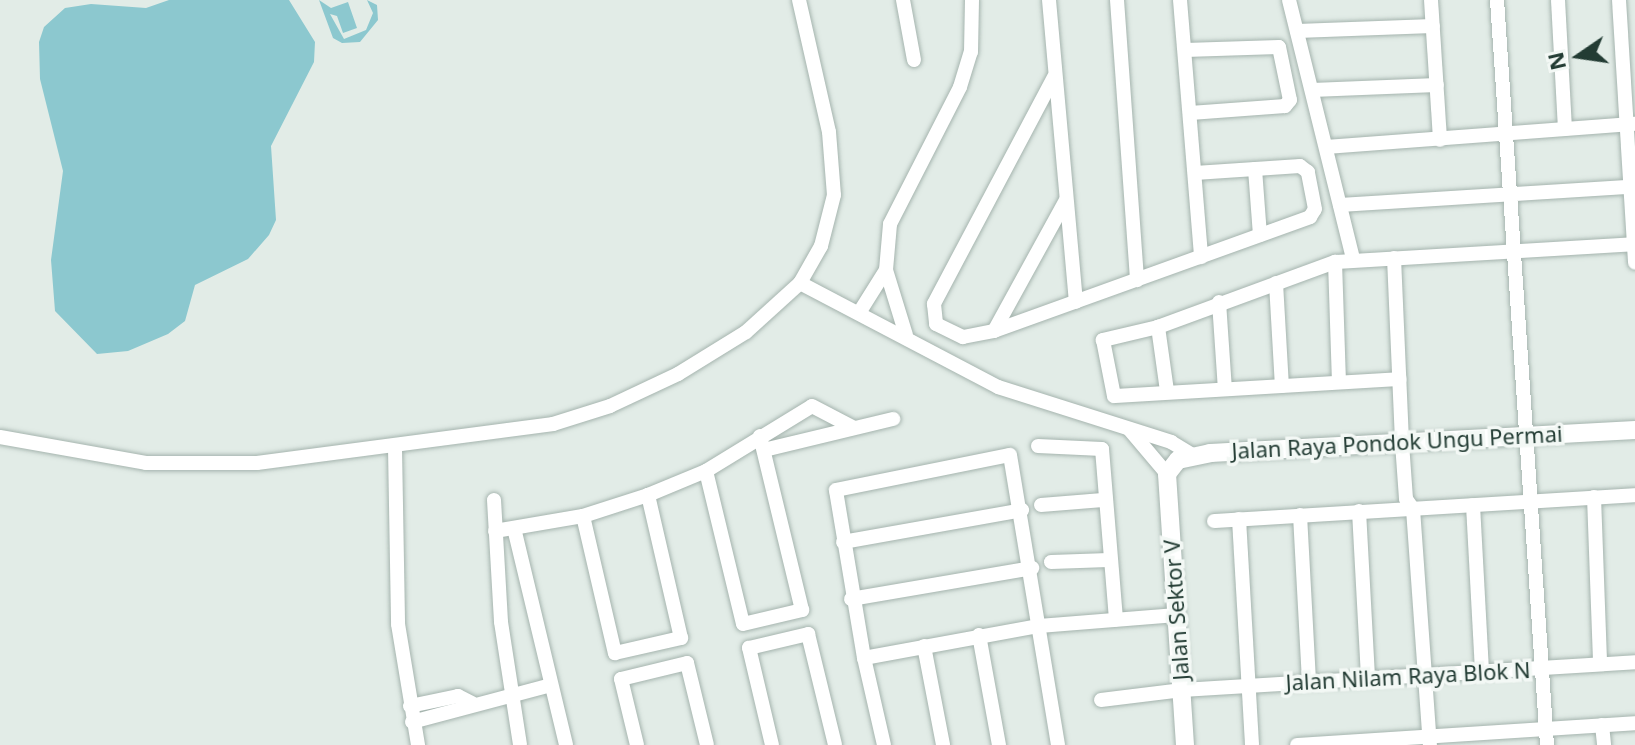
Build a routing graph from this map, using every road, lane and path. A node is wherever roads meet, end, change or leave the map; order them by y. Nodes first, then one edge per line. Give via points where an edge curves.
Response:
1 (799, 0) edge
2 (903, 0) edge
3 (972, 0) edge
4 (1049, 0) edge
5 (1117, 0) edge
6 (1180, 0) edge
7 (1289, 0) edge
8 (1431, 0) edge
9 (1497, 0) edge
10 (1558, 0) edge
11 (1625, 8) edge
12 (1433, 26) junction
13 (1297, 31) junction
14 (1185, 50) junction
15 (914, 60) dead end
16 (1629, 68) edge
17 (1054, 77) junction
18 (1437, 85) junction
19 (1312, 90) junction
20 (1190, 113) junction
21 (1631, 124) edge
22 (1565, 129) junction
23 (1504, 132) junction
24 (1440, 140) junction
25 (1326, 147) junction
26 (1255, 169) junction
27 (1195, 173) junction
28 (1630, 187) junction
29 (1509, 195) junction
30 (1066, 200) junction
31 (1340, 205) junction
32 (1260, 235) junction
33 (1634, 244) edge
34 (1512, 254) junction
35 (1201, 257) junction
36 (1394, 258) junction
37 (1353, 259) junction
38 (1335, 262) junction
39 (1635, 263) edge
40 (886, 270) junction
41 (1137, 280) junction
42 (800, 283) junction
43 (1276, 283) junction
44 (1076, 302) junction
45 (1219, 302) junction
46 (859, 313) junction
47 (1158, 327) junction
48 (994, 331) junction
49 (906, 335) junction
50 (1399, 379) junction
51 (1339, 381) junction
52 (1282, 386) junction
53 (1225, 389) junction
54 (1167, 391) junction
55 (893, 419) dead end
56 (854, 428) junction
57 (1129, 429) junction
58 (1635, 430) edge
59 (1526, 434) junction
60 (0, 437) edge
61 (762, 443) junction
62 (1402, 443) junction
63 (1038, 446) dead end
64 (395, 448) junction
65 (1193, 455) junction
66 (706, 471) junction
67 (1167, 474) junction
68 (648, 495) junction
69 (1635, 495) edge
70 (1594, 497) junction
71 (494, 500) dead end
72 (1103, 500) junction
73 (1532, 501) junction
74 (1041, 505) dead end
75 (1473, 505) junction
76 (1413, 509) junction
77 (1022, 510) junction
78 (1359, 511) junction
79 (1300, 515) junction
80 (583, 516) junction
81 (1239, 519) junction
82 (1214, 521) dead end
83 (514, 528) junction
84 (495, 531) junction
85 (843, 542) junction
86 (1109, 560) junction
87 (1051, 562) dead end
88 (1032, 568) junction
89 (851, 599) junction
90 (1177, 615) junction
91 (1116, 619) junction
92 (1039, 626) junction
93 (979, 635) junction
94 (924, 646) junction
95 (864, 658) junction
96 (1635, 662) edge
97 (1600, 664) junction
98 (1543, 668) junction
99 (1482, 671) junction
100 (1424, 674) junction
101 (1368, 678) junction
102 (1309, 682) junction
103 (551, 685) junction
104 (1248, 685) junction
105 (1182, 690) junction
106 (509, 696) junction
107 (1101, 700) dead end
108 (411, 714) junction
109 (1635, 723) edge
110 (1602, 725) junction
111 (1546, 727) junction
112 (1429, 741) edge
113 (1373, 743) edge
114 (1312, 744) edge
115 (418, 745) edge
116 (520, 745) edge
117 (566, 745) edge
118 (637, 745) edge
119 (707, 745) edge
120 (772, 745) edge
121 (835, 745) edge
122 (884, 745) edge
123 (943, 745) edge
124 (999, 745) edge
125 (1058, 745) edge
126 (1185, 745) edge
127 (1252, 745) edge
128 (1297, 745) edge
129 (1547, 745) edge
130 (1604, 745) edge

1 - 42 street via 829,132 834,181 821,246
2 - 15 street
3 - 40 street via 966,70 896,206
4 - 17 street
5 - 41 street
6 - 14 street
7 - 13 street
8 - 12 street
9 - 23 street
10 - 22 street
11 - 16 street
12 - 13 street
12 - 18 street
13 - 19 street
14 - 20 street
14 - 20 street via 1279,47 1290,100 1285,106
16 - 21 street
17 - 30 street
17 - 48 street via 934,304 936,324 963,337
18 - 19 street
18 - 24 street
19 - 25 street
20 - 27 street
21 - 22 street
21 - 28 street
22 - 23 street
23 - 24 street
23 - 29 street
24 - 25 street
25 - 31 street
26 - 27 street
26 - 32 street
26 - 32 street via 1300,166 1308,172 1315,209 1310,217
27 - 35 street
28 - 29 street
28 - 33 street
29 - 31 street
29 - 34 street
30 - 44 street
30 - 48 street
31 - 37 street
32 - 35 street
33 - 34 street
33 - 39 street
34 - 36 street
34 - 59 street
35 - 41 street
36 - 37 street
36 - 50 street
37 - 38 street
38 - 43 street
38 - 51 street
40 - 46 street
40 - 49 street
41 - 44 street
42 - 46 street
42 - 64 street via 746,332 678,374 610,406 553,424
43 - 45 street
43 - 52 street
44 - 48 street
45 - 47 street
45 - 53 street
46 - 49 street
47 - 54 street
47 - 54 street via 1103,340 1114,396
49 - 57 street via 998,387
50 - 51 street
50 - 62 street
51 - 52 street
52 - 53 street
53 - 54 street
55 - 56 street
56 - 61 street
56 - 61 street via 812,406
57 - 65 street
57 - 67 street
58 - 59 street, Jalan Raya Pondok Ungu Permai
59 - 62 street, Jalan Raya Pondok Ungu Permai
59 - 73 street
60 - 64 street via 49,450 146,463 257,463
61 - 66 street
61 - 66 street via 802,610 743,624
62 - 65 street, Jalan Raya Pondok Ungu Permai
62 - 76 street via 1406,499
63 - 72 street via 1102,448
64 - 108 street via 398,624
65 - 67 street via 1178,460
66 - 68 street
67 - 90 street, Jalan Sektor V
68 - 80 street
68 - 80 street via 681,638 615,653
69 - 70 street
70 - 73 street
70 - 97 street
71 - 84 street
72 - 74 street
72 - 86 street
73 - 75 street
73 - 98 street
75 - 76 street
75 - 99 street
76 - 78 street
76 - 100 street
77 - 85 street
77 - 85 street via 1010,455 926,469 836,490
77 - 88 street
78 - 79 street
78 - 101 street
79 - 81 street
79 - 102 street
80 - 83 street
81 - 82 street
81 - 104 street
83 - 84 street
83 - 103 street
84 - 106 street
85 - 89 street
86 - 87 street
86 - 91 street
88 - 89 street
88 - 92 street
89 - 95 street
90 - 91 street
90 - 105 street, Jalan Sektor V
91 - 92 street
92 - 93 street
92 - 125 street
93 - 94 street
93 - 124 street
94 - 95 street
94 - 123 street
95 - 122 street
96 - 97 street, Jalan Nilam Raya Blok N
97 - 98 street, Jalan Nilam Raya Blok N
98 - 99 street, Jalan Nilam Raya Blok N
98 - 111 street
99 - 100 street, Jalan Nilam Raya Blok N
100 - 101 street, Jalan Nilam Raya Blok N
100 - 112 street
101 - 102 street, Jalan Nilam Raya Blok N
102 - 104 street, Jalan Nilam Raya Blok N
103 - 106 street
103 - 117 street
104 - 105 street, Jalan Nilam Raya Blok N
104 - 127 street
105 - 107 street, Jalan Nilam Raya Blok N
105 - 126 street, Jalan Sektor V
106 - 108 street via 472,703 462,711
106 - 116 street
108 - 115 street
109 - 110 street
110 - 111 street
110 - 130 street
111 - 112 street
111 - 129 street
112 - 113 street
113 - 114 street
114 - 128 street
118 - 119 street via 621,679 687,663
120 - 121 street via 749,648 808,634

